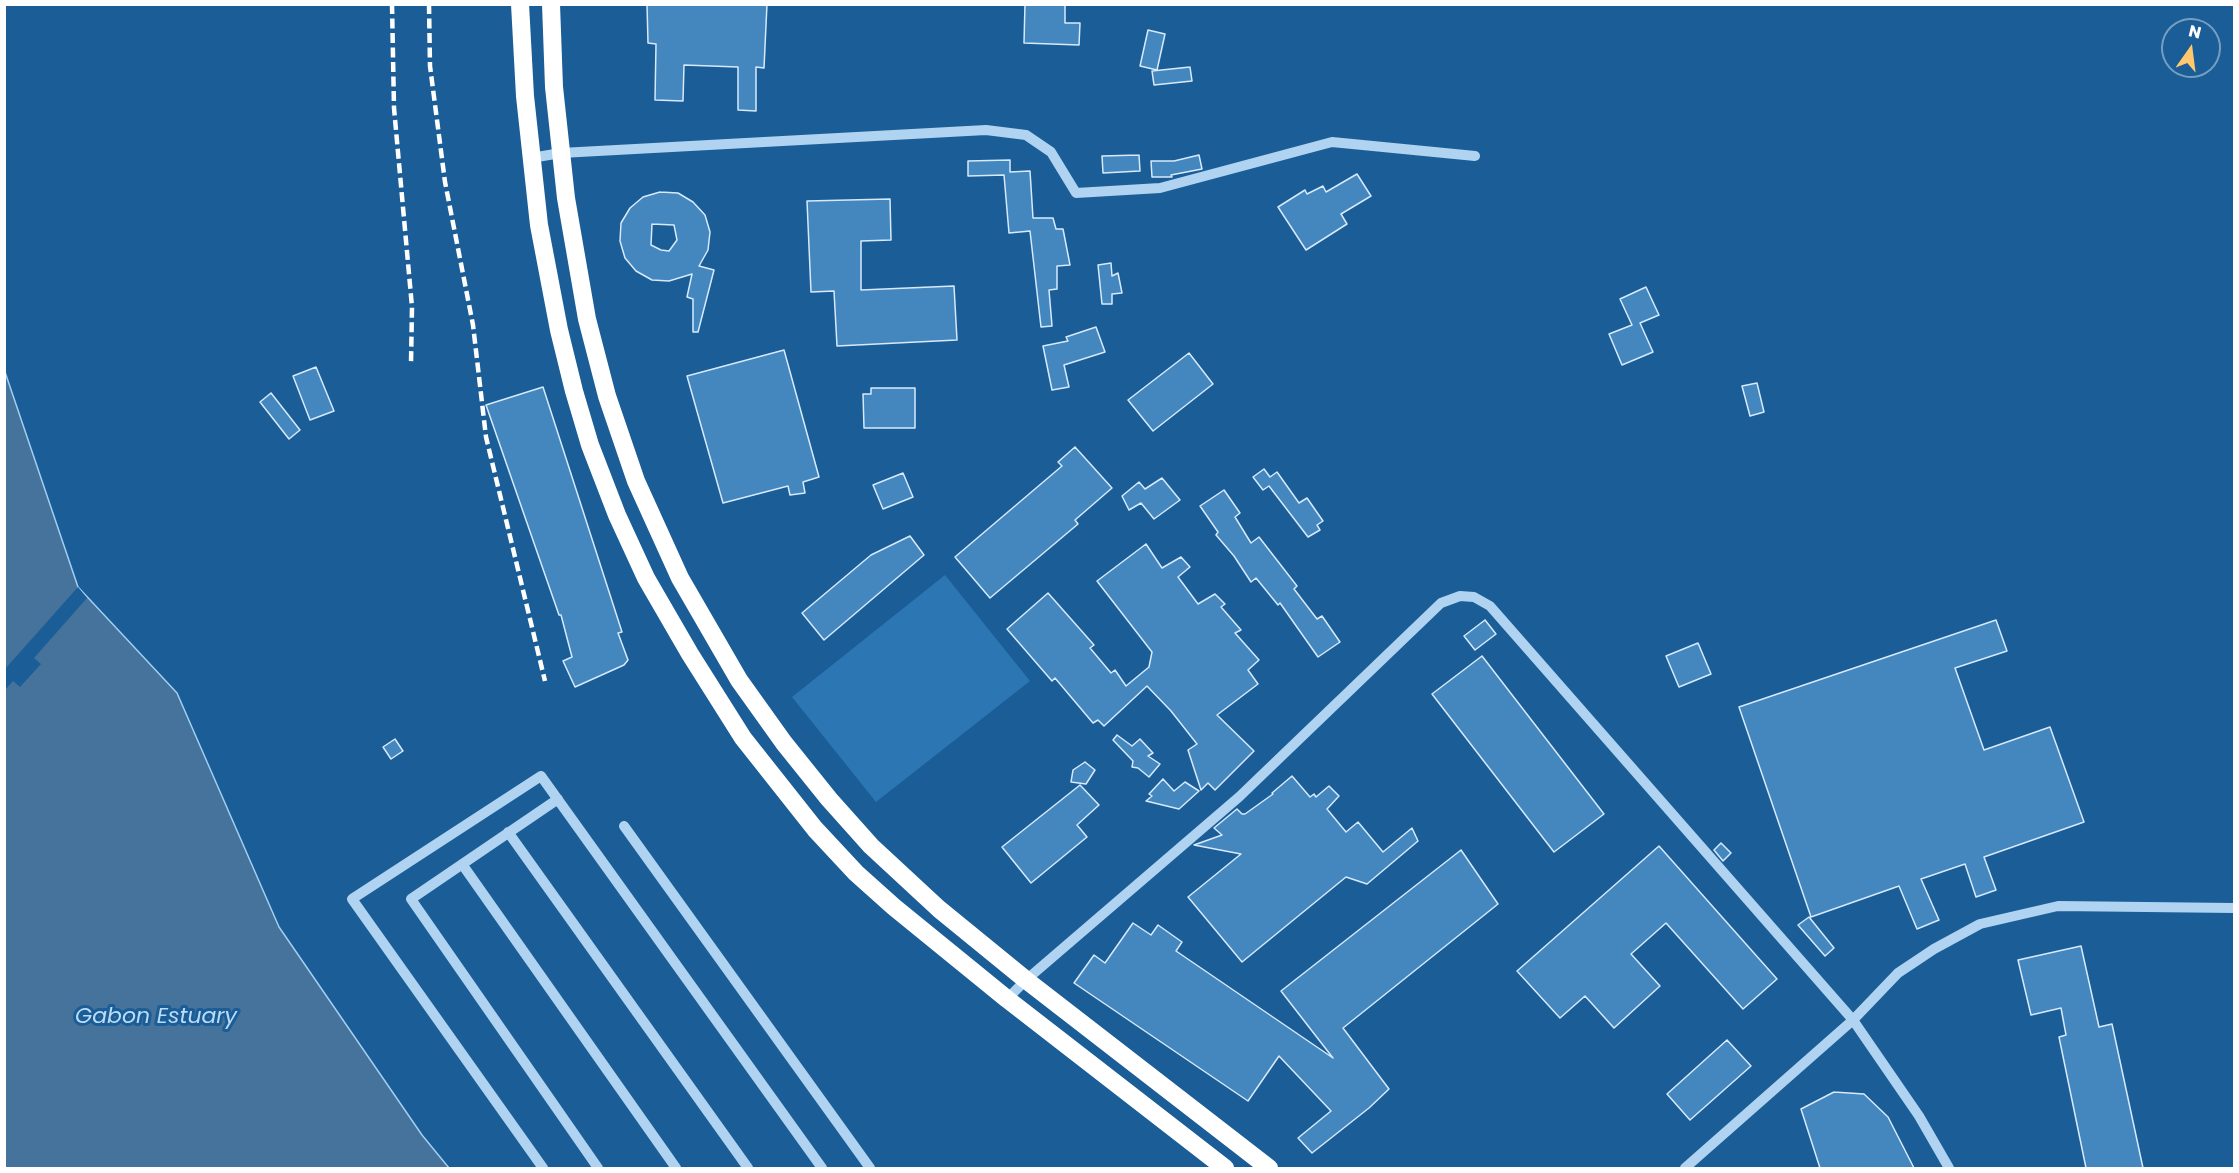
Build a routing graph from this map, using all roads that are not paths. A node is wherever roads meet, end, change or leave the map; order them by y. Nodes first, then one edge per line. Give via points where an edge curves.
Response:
1 (520, 4) edge
2 (551, 4) edge
3 (561, 153) junction
4 (1475, 156) dead end
5 (531, 158) junction
6 (558, 799) junction
7 (624, 826) dead end
8 (508, 832) junction
9 (462, 864) junction
10 (2235, 908) edge
11 (1026, 980) junction
12 (1007, 999) junction
13 (1853, 1020) junction
14 (543, 1168) edge
15 (598, 1168) edge
16 (676, 1168) edge
17 (748, 1168) edge
18 (822, 1168) edge
19 (870, 1168) edge
20 (1226, 1168) edge
21 (1269, 1168) edge
22 (1685, 1168) edge
23 (1949, 1168) edge

1 - 5 highway
2 - 3 highway
3 - 4 street via 986,130 1026,135 1051,152 1076,193 1160,188 1332,142
3 - 5 street
3 - 11 highway via 587,319 607,396 636,481 705,623 784,743 857,830 939,909
5 - 12 highway via 548,274 574,391 590,445 646,578 743,738 815,829 894,907
6 - 8 street
6 - 14 street via 542,776 352,899
6 - 18 street
7 - 19 street
8 - 9 street
8 - 17 street
9 - 15 street via 411,899
9 - 16 street
10 - 13 street via 2058,906 1980,924 1898,974
11 - 12 street
11 - 13 street via 1239,797 1441,603 1460,596 1474,597 1491,606
11 - 21 highway
12 - 20 highway
13 - 22 street
13 - 23 street via 1919,1116

